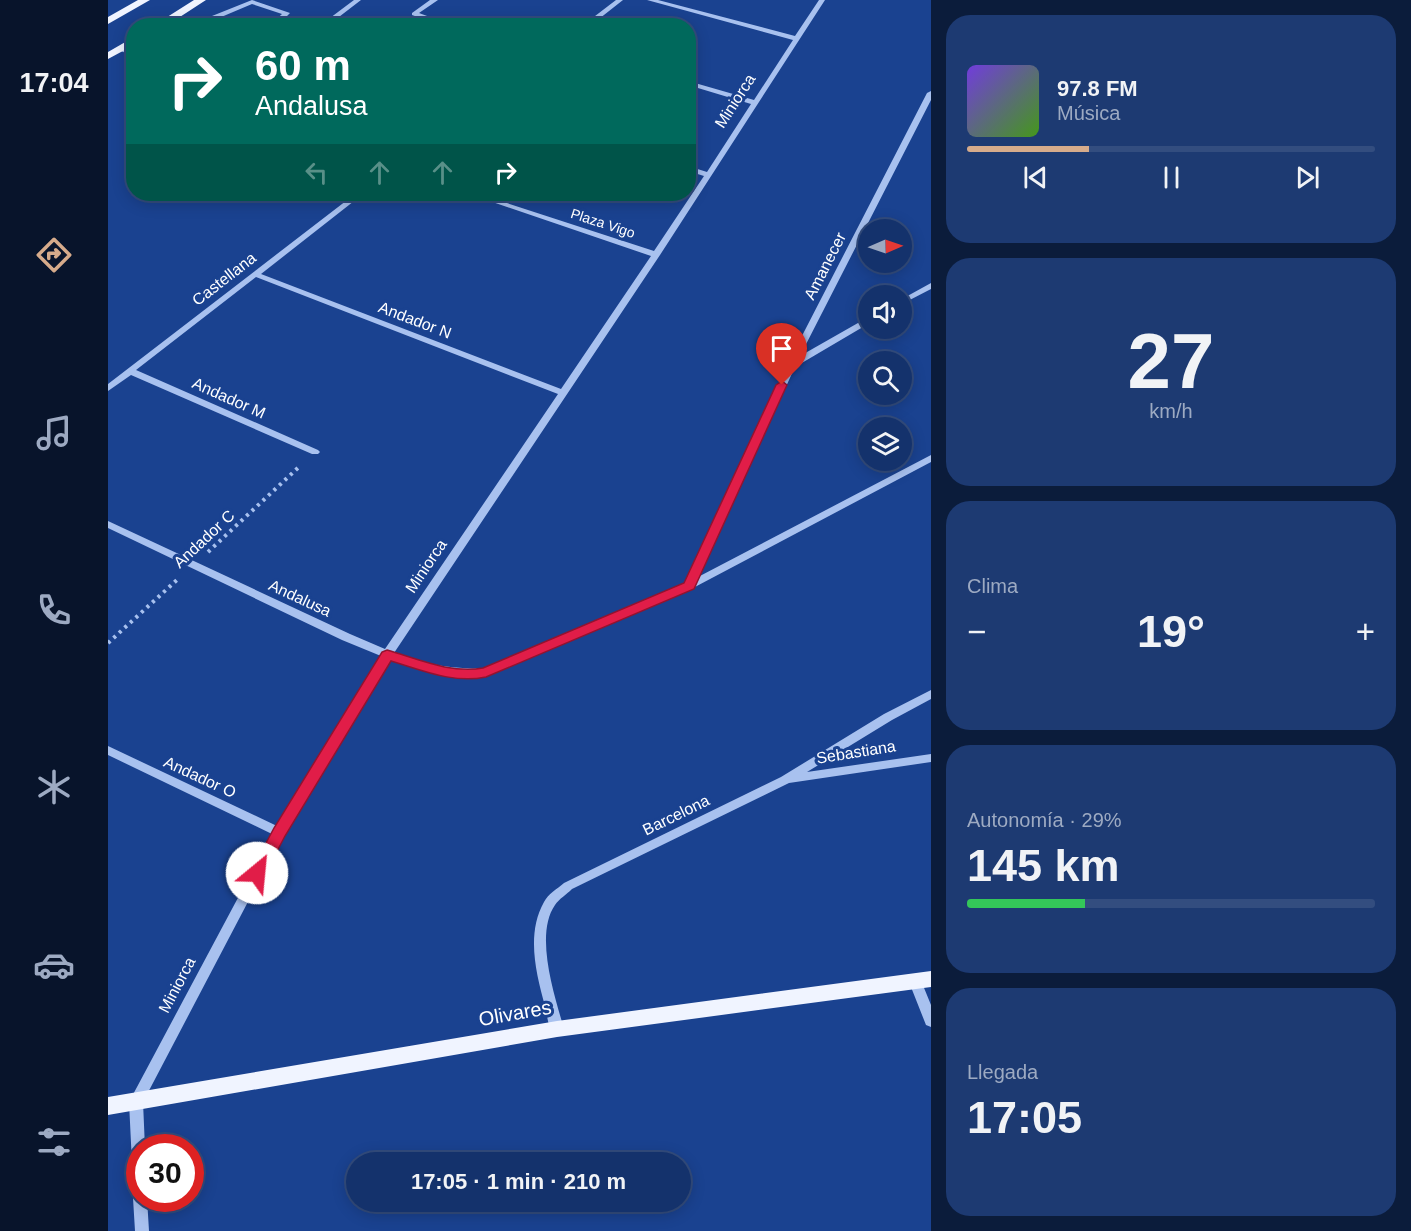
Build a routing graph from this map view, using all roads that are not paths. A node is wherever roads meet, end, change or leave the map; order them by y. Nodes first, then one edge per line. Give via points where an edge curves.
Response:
1 (145, 0) edge
2 (201, 0) edge
3 (358, 0) edge
4 (435, 0) edge
5 (620, 0) edge
6 (650, 0) edge
7 (822, 0) edge
8 (170, 18) edge
9 (213, 18) edge
10 (281, 18) edge
11 (333, 18) edge
12 (426, 18) edge
13 (596, 18) edge
14 (108, 21) edge
15 (798, 39) junction
16 (108, 41) edge
17 (126, 45) edge
18 (120, 49) junction
19 (126, 51) edge
20 (108, 56) edge
21 (696, 85) edge
22 (931, 93) edge
23 (754, 102) junction
24 (696, 171) edge
25 (709, 175) junction
26 (696, 195) edge
27 (350, 201) edge
28 (494, 201) edge
29 (692, 201) edge
30 (656, 255) junction
31 (255, 274) junction
32 (931, 286) edge
33 (912, 296) edge
34 (858, 327) edge
35 (791, 365) junction
36 (130, 371) junction
37 (108, 388) edge
38 (564, 393) junction
39 (315, 452) road end
40 (931, 458) edge
41 (108, 524) edge
42 (689, 586) junction
43 (387, 655) junction
44 (931, 694) edge
45 (108, 750) edge
46 (931, 758) edge
47 (785, 780) junction
48 (279, 832) junction
49 (923, 981) edge
50 (931, 1021) edge
51 (557, 1029) junction
52 (136, 1101) junction
53 (108, 1106) edge
54 (138, 1134) edge
55 (141, 1212) edge
56 (142, 1231) edge

1 - 14 main road
2 - 8 main road
3 - 11 street
4 - 12 street via 414,14
5 - 13 street
6 - 15 street
7 - 15 street, Miniorca
9 - 10 street via 252,2 287,13
15 - 23 street, Miniorca
16 - 18 main road
17 - 18 main road
18 - 19 street
18 - 20 main road
21 - 23 street
22 - 35 street, Amanecer
23 - 25 street, Miniorca
24 - 25 street
25 - 26 street, Miniorca
27 - 31 street, Castellana
28 - 30 street, Plaza Vigo
29 - 30 street, Miniorca
30 - 38 street, Miniorca
31 - 36 street, Castellana
31 - 38 street, Andador N
32 - 33 street
34 - 35 street
35 - 42 street, Amanecer
36 - 37 street, Castellana
36 - 39 street, Andador M
38 - 43 street, Miniorca
40 - 42 street
41 - 43 street, Andalusa
42 - 43 street, Andalusa via 486,672 452,674
43 - 48 street, Miniorca
44 - 47 street, Barcelona
45 - 48 street, Andador O
46 - 47 street, Sebastiana
47 - 51 street, Barcelona via 568,886 548,903 539,948
48 - 52 street, Miniorca
49 - 50 street
49 - 51 main road, Olivares
51 - 52 main road, Olivares
52 - 53 main road, Olivares
52 - 54 street
55 - 56 street

